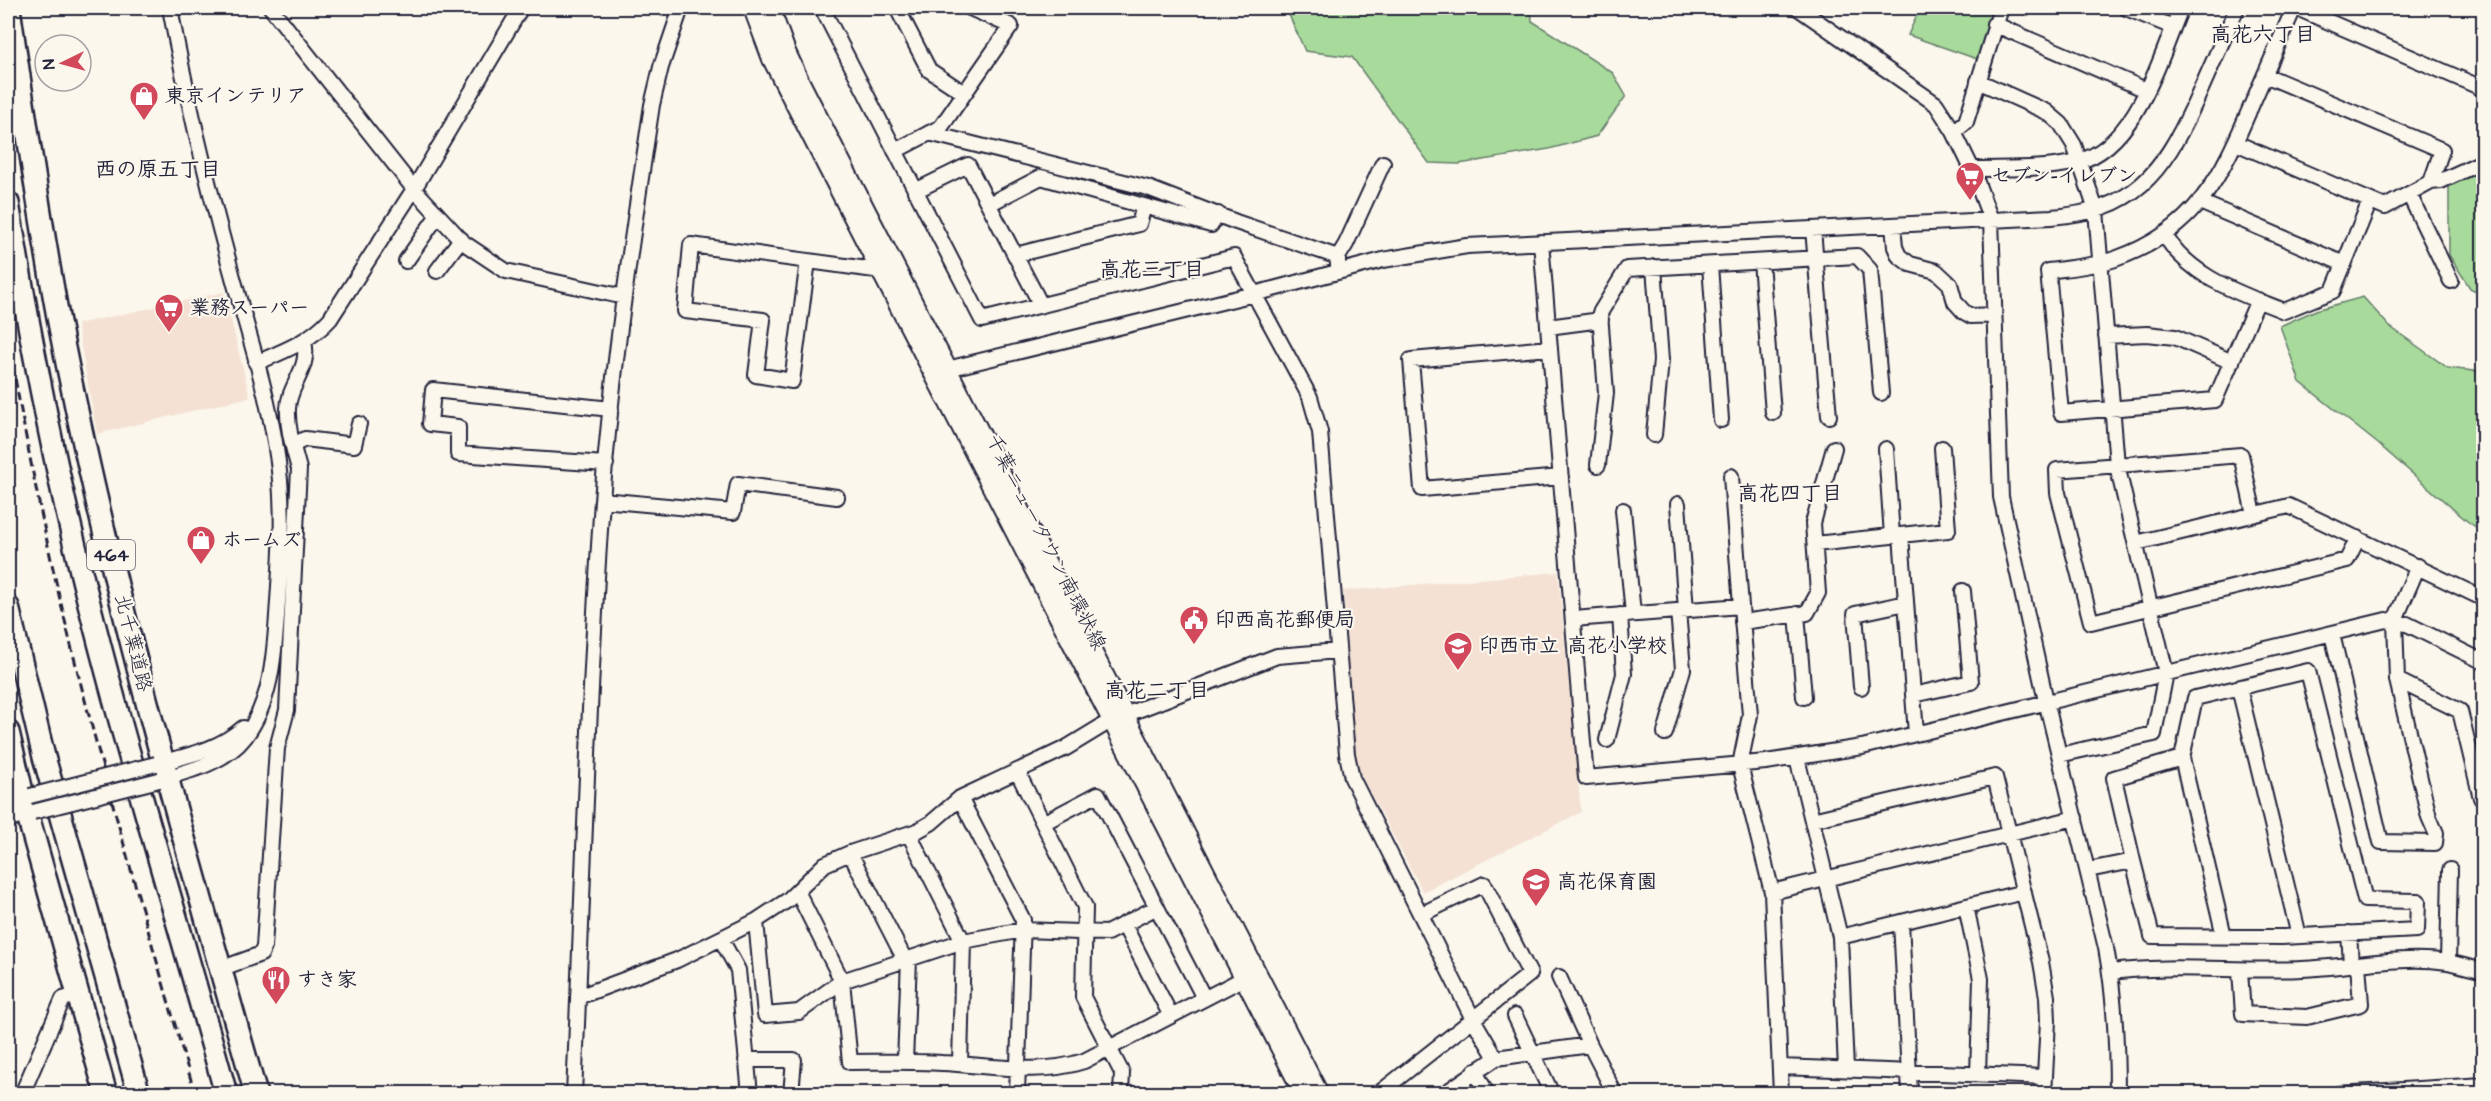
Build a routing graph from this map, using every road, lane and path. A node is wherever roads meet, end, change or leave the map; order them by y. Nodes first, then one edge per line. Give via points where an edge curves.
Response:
1 (9, 8) edge
2 (170, 8) edge
3 (271, 8) edge
4 (521, 8) edge
5 (681, 8) edge
6 (753, 8) edge
7 (770, 8) edge
8 (822, 8) edge
9 (897, 8) edge
10 (970, 8) edge
11 (1797, 8) edge
12 (2001, 8) edge
13 (2126, 8) edge
14 (2181, 8) edge
15 (2237, 8) edge
16 (2295, 8) edge
17 (1994, 24) junction
18 (2173, 27) junction
19 (2265, 75) junction
20 (1978, 81) junction
21 (2484, 89) edge
22 (2146, 90) junction
23 (964, 93) junction
24 (1954, 132) junction
25 (929, 133) junction
26 (2236, 143) junction
27 (895, 150) junction
28 (2079, 161) junction
29 (2484, 161) edge
30 (1383, 163) dead end
31 (1972, 169) junction
32 (2431, 182) junction
33 (414, 189) junction
34 (915, 192) junction
35 (2409, 194) junction
36 (2370, 201) junction
37 (2200, 202) junction
38 (8, 203) edge
39 (990, 204) junction
40 (1144, 206) junction
41 (2096, 210) junction
42 (1218, 214) junction
43 (438, 215) junction
44 (1991, 220) junction
45 (1893, 225) junction
46 (1813, 229) junction
47 (2164, 234) junction
48 (461, 239) junction
49 (1541, 242) junction
50 (1016, 255) junction
51 (1816, 260) junction
52 (406, 261) dead end
53 (808, 261) junction
54 (1761, 262) junction
55 (2100, 263) junction
56 (1338, 264) junction
57 (2344, 264) junction
58 (1710, 265) junction
59 (1654, 267) junction
60 (437, 271) dead end
61 (882, 271) junction
62 (2451, 281) dead end
63 (1254, 294) junction
64 (624, 297) junction
65 (2258, 300) junction
66 (1041, 305) junction
67 (1994, 315) junction
68 (1601, 320) junction
69 (1548, 327) junction
70 (2106, 336) junction
71 (304, 342) junction
72 (1550, 348) junction
73 (2232, 362) junction
74 (256, 363) junction
75 (941, 371) junction
76 (1881, 393) dead end
77 (611, 409) junction
78 (2112, 409) junction
79 (1773, 413) dead end
80 (1829, 416) dead end
81 (1721, 420) dead end
82 (359, 424) dead end
83 (1654, 435) dead end
84 (293, 444) junction
85 (1834, 448) dead end
86 (1886, 448) dead end
87 (1942, 448) dead end
88 (606, 464) junction
89 (1599, 465) dead end
90 (2117, 465) junction
91 (1731, 476) dead end
92 (1561, 477) junction
93 (837, 497) dead end
94 (602, 500) junction
95 (1678, 504) dead end
96 (1623, 510) dead end
97 (2254, 514) junction
98 (1896, 535) junction
99 (2358, 538) junction
100 (2136, 543) junction
101 (1815, 544) junction
102 (2418, 566) junction
103 (1963, 591) dead end
104 (2484, 599) edge
105 (1906, 603) junction
106 (1741, 606) junction
107 (8, 607) edge
108 (2150, 608) junction
109 (1682, 611) junction
110 (1797, 614) junction
111 (1626, 615) junction
112 (1572, 619) junction
113 (2395, 620) junction
114 (1742, 622) junction
115 (2332, 633) junction
116 (1338, 651) junction
117 (2484, 662) edge
118 (2166, 673) junction
119 (2397, 680) junction
120 (1861, 687) dead end
121 (2239, 687) junction
122 (1913, 695) junction
123 (1804, 697) dead end
124 (2046, 701) junction
125 (1118, 718) junction
126 (8, 732) edge
127 (1665, 733) dead end
128 (1916, 734) junction
129 (1607, 740) dead end
130 (2059, 755) junction
131 (1797, 758) junction
132 (2182, 758) junction
133 (1740, 765) junction
134 (161, 771) junction
135 (1017, 771) junction
136 (2484, 796) edge
137 (960, 798) junction
138 (21, 807) edge
139 (2075, 818) junction
140 (1812, 820) junction
141 (1043, 823) junction
142 (909, 834) junction
143 (2009, 834) junction
144 (850, 853) junction
145 (2133, 861) junction
146 (2088, 870) junction
147 (2450, 870) dead end
148 (1826, 879) junction
149 (797, 891) junction
150 (1772, 892) junction
151 (2024, 892) junction
152 (1966, 906) junction
153 (1157, 907) junction
154 (1422, 914) junction
155 (756, 921) junction
156 (1901, 922) junction
157 (1124, 925) junction
158 (1023, 930) junction
159 (1085, 933) junction
160 (2349, 933) junction
161 (2224, 936) junction
162 (2299, 936) junction
163 (1840, 937) junction
164 (721, 939) junction
165 (963, 941) junction
166 (907, 959) junction
167 (2448, 962) junction
168 (2354, 964) junction
169 (220, 969) junction
170 (2240, 971) junction
171 (2484, 971) edge
172 (2110, 972) junction
173 (1251, 974) junction
174 (1559, 977) dead end
175 (842, 981) junction
176 (77, 995) junction
177 (578, 997) junction
178 (1204, 998) junction
179 (1171, 1016) junction
180 (1515, 1016) dead end
181 (1473, 1019) junction
182 (1590, 1045) junction
183 (1109, 1048) junction
184 (1532, 1053) junction
185 (1496, 1058) junction
186 (746, 1060) junction
187 (905, 1062) junction
188 (960, 1064) junction
189 (1780, 1067) junction
190 (1018, 1068) junction
191 (1846, 1069) junction
192 (1475, 1071) junction
193 (1909, 1072) junction
194 (1978, 1074) junction
195 (2045, 1077) junction
196 (2484, 1085) edge
197 (791, 1093) edge
198 (22, 1094) edge
199 (106, 1094) edge
200 (139, 1094) edge
201 (226, 1094) edge
202 (256, 1094) edge
203 (574, 1094) edge
204 (750, 1094) edge
205 (804, 1094) edge
206 (1017, 1094) edge
207 (1121, 1094) edge
208 (1304, 1094) edge
209 (1319, 1094) edge
210 (1378, 1094) edge
211 (1444, 1094) edge
212 (1487, 1094) edge
213 (1552, 1094) edge
214 (1615, 1094) edge
215 (1781, 1094) edge
216 (1910, 1094) edge
217 (2044, 1094) edge
218 (2117, 1094) edge
219 (2338, 1094) edge

1 - 134 highway, 北千葉道路 / 464 via 59,320
2 - 74 street via 191,117
3 - 33 street
4 - 33 street
5 - 64 street via 652,105
6 - 61 main road, 千葉ニュータウン南環状線 via 772,59
7 - 75 main road, 千葉ニュータウン南環状線 via 800,82
8 - 27 street
9 - 23 street via 929,70
10 - 23 street via 1011,26
11 - 24 street via 1936,104
12 - 17 street
13 - 18 street
14 - 18 street
15 - 41 street via 2169,154 2142,185
16 - 19 street
16 - 21 street
17 - 20 street
17 - 22 street
18 - 22 street
19 - 26 street
19 - 32 street via 2442,150
20 - 24 street via 1966,122
20 - 28 street via 2053,116 2070,137
22 - 28 street via 2124,130 2102,150
23 - 25 street via 940,127
24 - 31 street
25 - 27 street
25 - 42 street via 1148,188
26 - 36 street
26 - 37 street
27 - 34 street
28 - 31 street
28 - 41 street
29 - 32 street
30 - 56 street
31 - 44 street
32 - 35 street
33 - 43 street
33 - 71 street via 330,319
34 - 39 street via 968,165
34 - 66 street via 982,320
35 - 36 street via 2385,207
35 - 62 street
36 - 57 street
37 - 47 street
37 - 57 street
38 - 201 highway, 北千葉道路 / 464 via 74,539 126,742
39 - 40 street via 1041,177
39 - 50 street
40 - 42 street via 1211,225
40 - 50 street via 1139,224
41 - 44 street via 2069,216
41 - 55 street
42 - 56 street
43 - 48 street
43 - 52 street
44 - 45 street
44 - 67 street
45 - 46 street
45 - 67 street via 1899,256 1910,264 1936,271 1950,284 1955,302 1964,312 1971,316
46 - 49 street
46 - 51 street
47 - 55 street via 2133,252
47 - 65 street via 2193,267
48 - 60 street
48 - 64 street via 506,271
49 - 56 street via 1467,246
49 - 69 street
50 - 66 street
51 - 54 street
51 - 76 street via 1857,256 1870,270
51 - 80 street
53 - 53 street via 691,245 685,311 763,320 756,375 792,381
53 - 61 street
54 - 58 street
54 - 79 street
55 - 70 street
55 - 78 street via 2048,271 2061,414
56 - 63 street
57 - 65 street via 2332,291 2304,303 2284,311
58 - 59 street
58 - 81 street
59 - 68 street via 1628,269 1600,314
59 - 83 street via 1661,360
61 - 75 main road, 千葉ニュータウン南環状線
63 - 66 street via 1234,257
63 - 75 street
63 - 116 street via 1316,413
64 - 77 street
65 - 73 street
67 - 124 street via 2001,497
68 - 69 street
68 - 89 street via 1606,393
69 - 72 street
70 - 73 street via 2175,337
70 - 78 street
71 - 74 street
71 - 84 street via 306,360 287,407
72 - 92 street
72 - 92 street via 1411,360 1422,489
73 - 78 street via 2216,400
74 - 134 street via 275,447 281,510 274,660 263,702 244,727 225,742
75 - 125 main road, 千葉ニュータウン南環状線
77 - 88 street
77 - 88 street via 433,390 430,424 458,428 458,453
78 - 90 street
82 - 84 street via 354,445 305,438
84 - 169 street via 299,469 287,710 278,748 264,947 261,954
85 - 101 street via 1813,524
86 - 98 street
87 - 98 street via 1948,530
88 - 94 street
90 - 97 street via 2241,455
90 - 100 street
90 - 108 street via 2057,470 2058,493 2091,622
91 - 106 street
92 - 112 street
93 - 94 street via 738,484 733,512
94 - 177 street
95 - 109 street
96 - 111 street
97 - 99 street via 2289,506
97 - 100 street
98 - 101 street
98 - 105 street
99 - 102 street
99 - 108 street via 2347,560
100 - 108 street
101 - 110 street via 1818,593 1807,612
102 - 104 street
102 - 113 street
103 - 122 street via 1971,682
105 - 120 street via 1855,614
105 - 122 street
106 - 109 street
106 - 114 street
107 - 200 highway via 44,757
108 - 118 street
109 - 111 street
109 - 127 street via 1683,669
110 - 114 street
110 - 123 street
111 - 112 street
111 - 129 street via 1624,674
112 - 133 street via 1586,778
113 - 115 street
113 - 117 street
113 - 119 street
114 - 133 street via 1750,715
115 - 118 street
115 - 119 street via 2381,842 2435,843 2436,832
116 - 125 street via 1277,656
116 - 154 street via 1352,778
118 - 124 street
118 - 130 street via 2154,734
119 - 136 street via 2460,711 2481,798
121 - 132 street via 2195,698
121 - 160 street via 2308,671 2365,900 2418,901 2417,930
121 - 162 street
122 - 128 street
124 - 128 street
124 - 130 street
125 - 135 street
125 - 173 main road, 千葉ニュータウン南環状線
126 - 138 highway
128 - 131 street
130 - 139 street
131 - 133 street
131 - 140 street
132 - 145 street via 2114,778
132 - 161 street
133 - 150 street
134 - 138 street, bridge
134 - 169 highway, 北千葉道路 / 464
135 - 137 street
135 - 141 street
137 - 142 street via 931,823
137 - 158 street via 1023,920
138 - 176 highway
139 - 143 street
139 - 146 street
140 - 143 street via 1995,777
140 - 148 street
141 - 153 street via 1098,794
141 - 159 street via 1085,907
142 - 144 street
142 - 165 street
143 - 148 street
143 - 151 street
144 - 149 street via 825,864
144 - 166 street
145 - 146 street
145 - 161 street via 2152,936
146 - 172 street
147 - 167 street
148 - 150 street
148 - 163 street
149 - 155 street
149 - 175 street
150 - 189 street
151 - 152 street
151 - 195 street via 2047,997
152 - 156 street
152 - 194 street via 1981,979
153 - 157 street
153 - 178 street
154 - 181 street
154 - 181 street via 1484,884 1530,974
155 - 164 street
155 - 175 street via 765,1015 799,1012
156 - 163 street
156 - 193 street
157 - 159 street via 1107,933
157 - 179 street
158 - 159 street
158 - 165 street
158 - 190 street
159 - 183 street via 1083,997
160 - 162 street
160 - 168 street
161 - 162 street
163 - 191 street
164 - 177 street
164 - 186 street via 738,970
165 - 166 street
165 - 188 street
166 - 175 street
166 - 187 street
167 - 168 street via 2423,958
167 - 171 street
168 - 170 street
168 - 170 street via 2361,1004 2307,1017 2243,1014
169 - 202 highway, 北千葉道路 / 464
170 - 172 street
172 - 218 street
173 - 178 street
173 - 208 main road, 千葉ニュータウン南環状線
173 - 209 main road, 千葉ニュータウン南環状線
174 - 182 street
175 - 187 street via 850,1062
176 - 198 street via 63,999
176 - 199 highway
177 - 203 street
178 - 179 street
179 - 183 street
180 - 184 street
181 - 185 street
181 - 210 street
182 - 184 street
182 - 214 street
183 - 190 street via 1072,1065
183 - 207 street via 1122,1073
184 - 185 street
184 - 213 street
185 - 192 street
186 - 197 street via 794,1060
186 - 204 street
187 - 188 street
188 - 190 street
189 - 191 street
189 - 215 street
190 - 206 street
191 - 193 street
192 - 211 street
192 - 212 street
193 - 194 street
193 - 216 street
194 - 195 street
195 - 217 street
196 - 219 street
197 - 205 street

